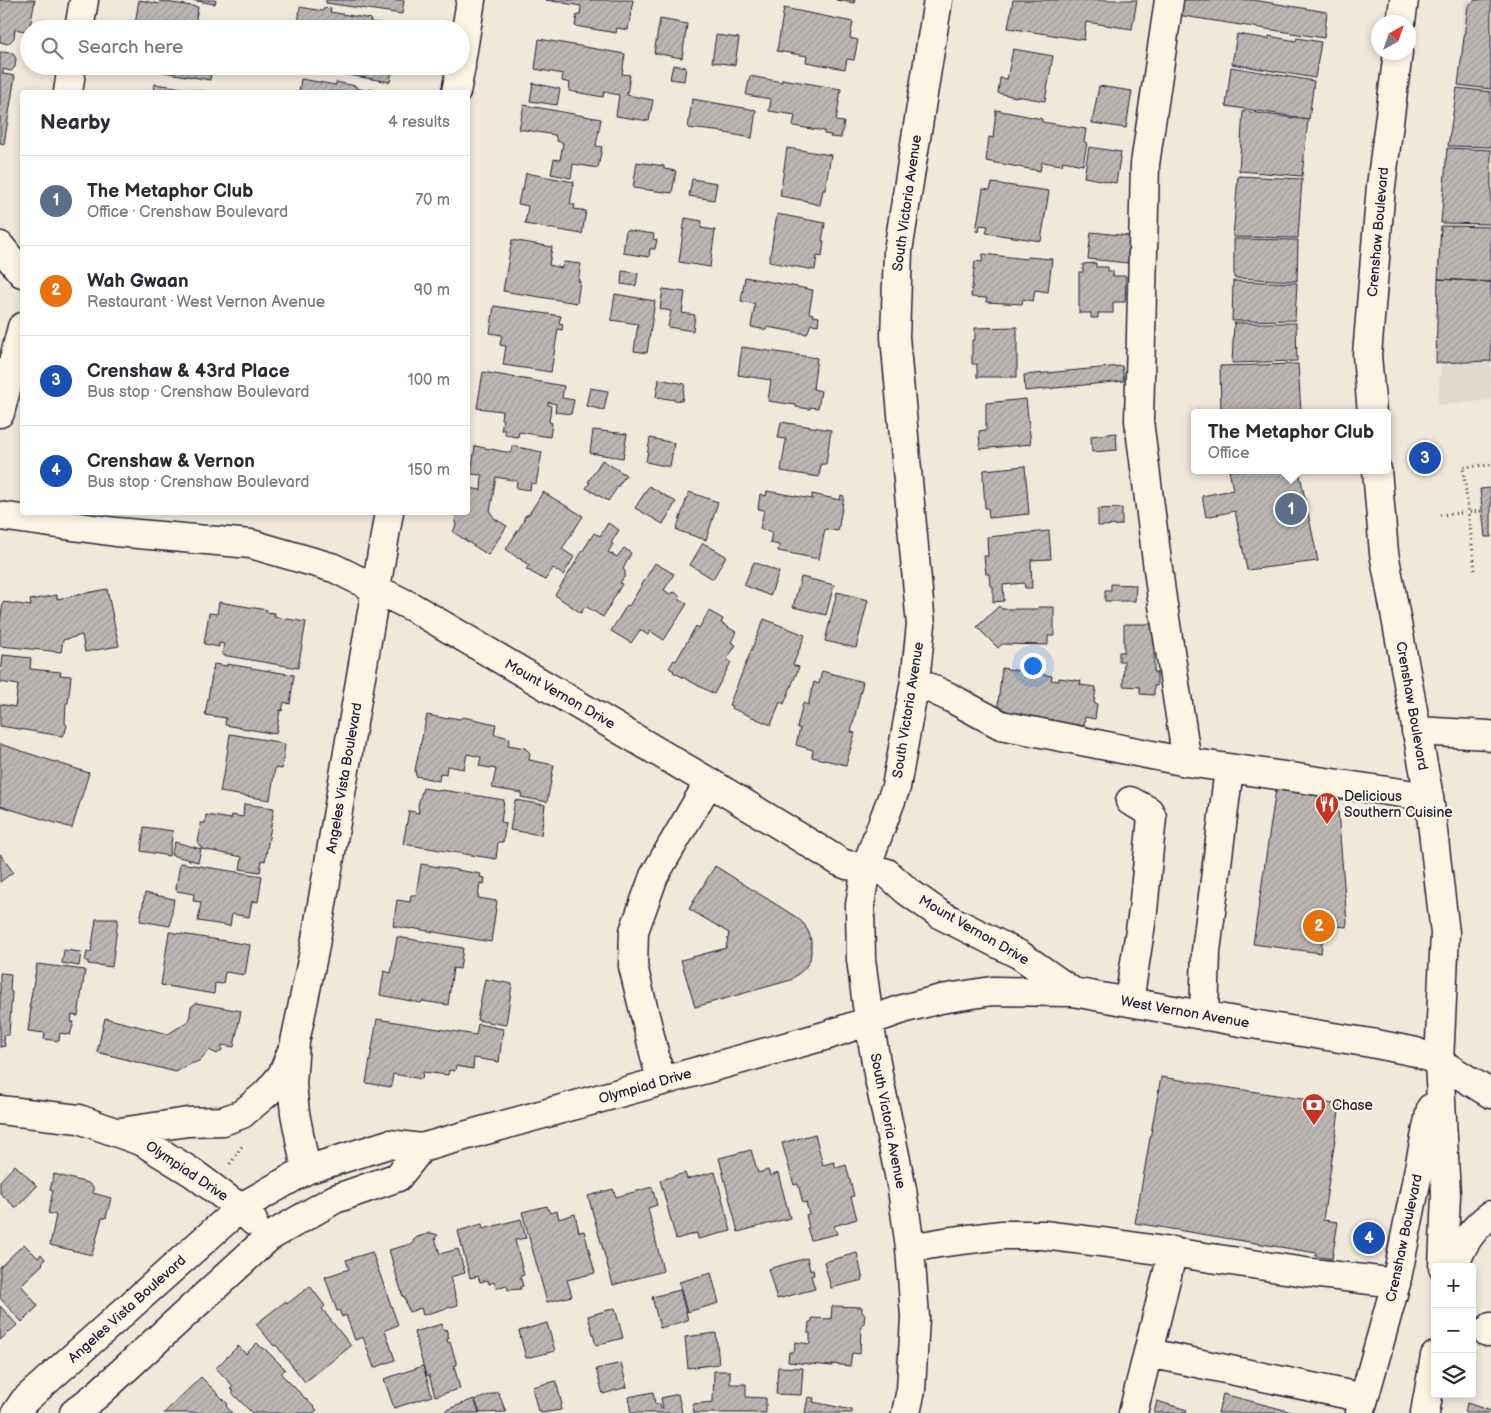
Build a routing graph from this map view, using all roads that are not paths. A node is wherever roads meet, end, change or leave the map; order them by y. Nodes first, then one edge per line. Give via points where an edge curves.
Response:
1 (84, 0) edge
2 (471, 0) edge
3 (938, 0) edge
4 (1169, 0) edge
5 (1404, 0) edge
6 (1402, 15) edge
7 (81, 20) edge
8 (468, 20) edge
9 (1397, 60) edge
10 (71, 75) edge
11 (459, 75) edge
12 (68, 90) edge
13 (456, 90) edge
14 (0, 246) edge
15 (20, 271) edge
16 (20, 335) edge
17 (1372, 409) edge
18 (0, 413) edge
19 (1377, 474) edge
20 (389, 515) edge
21 (0, 516) edge
22 (377, 590) junction
23 (915, 681) junction
24 (1416, 731) junction
25 (1491, 736) edge
26 (1187, 762) junction
27 (1229, 769) junction
28 (709, 782) junction
29 (1429, 797) junction
30 (1130, 801) dead end
31 (866, 867) junction
32 (1073, 992) junction
33 (1129, 1002) junction
34 (1204, 1016) junction
35 (869, 1021) junction
36 (295, 1042) junction
37 (1439, 1062) junction
38 (661, 1081) junction
39 (1491, 1094) edge
40 (0, 1110) edge
41 (117, 1132) junction
42 (421, 1148) junction
43 (306, 1170) junction
44 (240, 1208) junction
45 (1491, 1215) edge
46 (269, 1237) junction
47 (910, 1248) junction
48 (1173, 1251) junction
49 (1443, 1263) edge
50 (1456, 1263) edge
51 (1396, 1283) junction
52 (1149, 1353) junction
53 (1431, 1379) edge
54 (1362, 1405) edge
55 (16, 1413) edge
56 (74, 1413) edge
57 (906, 1413) edge
58 (1133, 1413) edge
59 (1425, 1413) edge

1 - 7 street
2 - 8 street
3 - 23 street, South Victoria Avenue via 897,261 895,337 920,626
4 - 26 street via 1145,164 1139,421
5 - 6 street
9 - 17 street, Crenshaw Boulevard via 1381,186 1367,355
10 - 12 street
11 - 13 street
14 - 15 street
16 - 18 street
19 - 24 street, Crenshaw Boulevard via 1384,553
20 - 22 street, Angeles Vista Boulevard
21 - 22 street, Mount Vernon Drive via 116,532 252,544 334,568
22 - 28 street, Mount Vernon Drive
22 - 36 street, Angeles Vista Boulevard
23 - 26 street via 1001,725
23 - 31 street, South Victoria Avenue via 896,787
24 - 25 street
24 - 29 street, Crenshaw Boulevard
26 - 27 street
27 - 29 street
27 - 34 street via 1206,951
28 - 31 street, Mount Vernon Drive via 847,865
28 - 38 street via 654,876 634,931 633,966
29 - 37 street, Crenshaw Boulevard via 1445,933
30 - 33 street via 1149,811 1152,817 1143,911
31 - 32 street, Mount Vernon Drive via 887,873 941,915 1020,955
31 - 35 street, South Victoria Avenue via 860,905 861,959
32 - 33 street, West Vernon Avenue
32 - 35 street, West Vernon Avenue via 992,991 941,999
33 - 34 street, West Vernon Avenue
34 - 37 street, West Vernon Avenue via 1371,1043 1416,1052
35 - 38 street, Olympiad Drive
35 - 47 street, South Victoria Avenue via 902,1189
36 - 41 street, Angeles Vista Boulevard via 282,1075 242,1114 223,1121 188,1122
36 - 43 street, Angeles Vista Boulevard via 293,1094
37 - 39 street, West Vernon Avenue
37 - 49 street, Crenshaw Boulevard via 1446,1195
37 - 51 street, Crenshaw Boulevard
38 - 42 street, Olympiad Drive
40 - 41 street, Olympiad Drive via 79,1119
41 - 44 street, Olympiad Drive via 143,1142
42 - 43 street, Olympiad Drive via 389,1144
42 - 46 street via 398,1177 335,1199
43 - 44 street, Olympiad Drive
44 - 46 street
44 - 55 street, Angeles Vista Boulevard via 24,1401
45 - 50 street via 1465,1242
46 - 56 street
47 - 48 street via 1002,1235 1043,1235
47 - 57 street, South Victoria Avenue via 915,1317 911,1390
48 - 51 street
48 - 52 street
51 - 54 street, Crenshaw Boulevard
52 - 54 street
52 - 58 street
53 - 59 street

